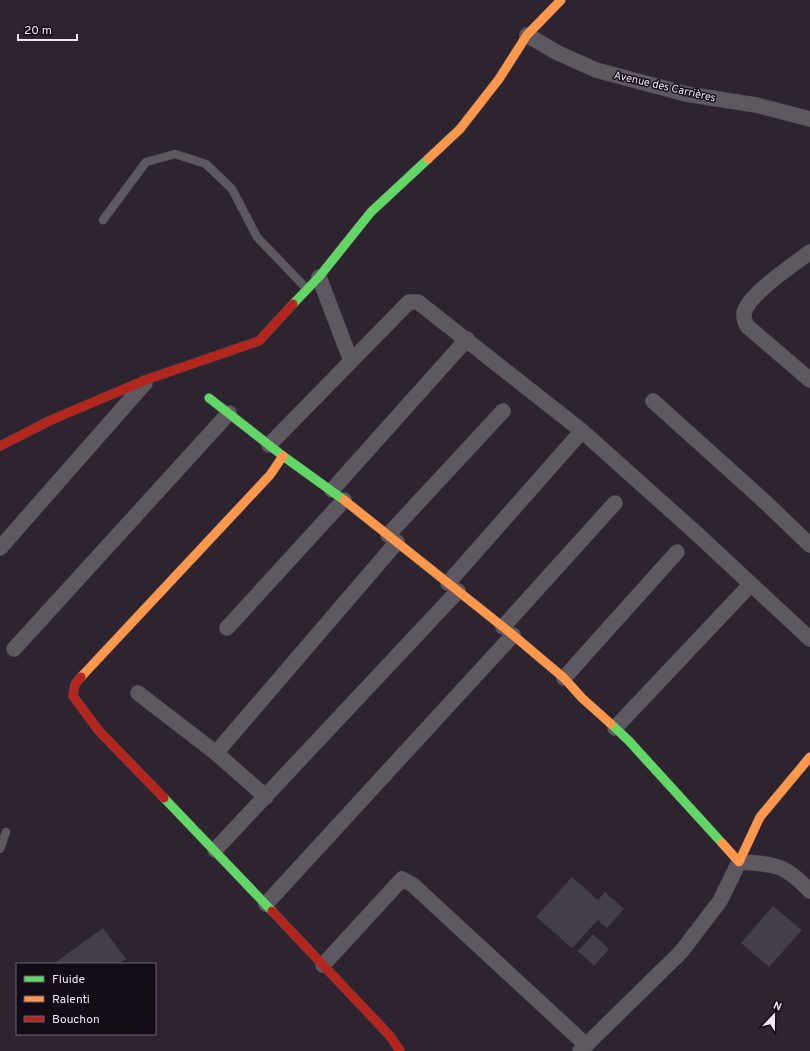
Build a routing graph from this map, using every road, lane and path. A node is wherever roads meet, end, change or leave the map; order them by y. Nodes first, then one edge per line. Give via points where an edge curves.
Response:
1 (561, 0) edge
2 (528, 35) junction
3 (810, 118) edge
4 (104, 220) dead end
5 (810, 252) edge
6 (319, 277) junction
7 (307, 289) junction
8 (467, 339) junction
9 (351, 361) junction
10 (148, 379) junction
11 (810, 380) edge
12 (209, 398) dead end
13 (653, 401) dead end
14 (503, 411) dead end
15 (229, 413) junction
16 (582, 431) junction
17 (269, 445) junction
18 (0, 446) edge
19 (284, 456) junction
20 (332, 490) junction
21 (344, 500) junction
22 (615, 503) dead end
23 (392, 538) junction
24 (810, 545) edge
25 (0, 548) edge
26 (677, 552) dead end
27 (751, 584) junction
28 (453, 587) junction
29 (227, 628) dead end
30 (508, 631) junction
31 (810, 639) edge
32 (14, 649) dead end
33 (564, 678) junction
34 (138, 693) dead end
35 (615, 728) junction
36 (216, 753) junction
37 (810, 757) edge
38 (266, 797) junction
39 (6, 832) dead end
40 (0, 849) edge
41 (215, 850) junction
42 (739, 862) junction
43 (810, 891) edge
44 (266, 904) junction
45 (323, 965) junction
46 (583, 1048) edge
47 (400, 1051) edge

1 - 2 street
2 - 3 street, Avenue des Carrières via 558,54 596,70 686,94 756,105
2 - 6 street via 499,79 460,129 371,212
4 - 7 lane via 146,162 175,154 206,164 232,189 257,237
5 - 11 street via 757,294 746,308 743,318 747,326
6 - 7 street
6 - 9 street
7 - 10 street via 259,340
8 - 9 street via 418,302 409,302
8 - 16 street
8 - 20 street
9 - 17 street
10 - 18 street via 51,420
10 - 25 street
12 - 15 street
13 - 24 street
14 - 23 street
15 - 17 street
15 - 32 street
16 - 27 street
16 - 28 street
17 - 19 street
19 - 20 street
19 - 41 street via 75,684 74,696 99,731
20 - 21 street
21 - 23 street
21 - 29 street
22 - 30 street
23 - 28 street
23 - 36 street
26 - 33 street
27 - 31 street
27 - 35 street
28 - 30 street
28 - 38 street
30 - 33 street
30 - 44 street
33 - 35 street
34 - 36 street
35 - 42 street via 630,741
36 - 38 street
37 - 42 street via 760,817
38 - 41 street
39 - 40 lane
41 - 44 street
42 - 43 street via 779,866 791,873
42 - 46 street via 720,900 681,952
44 - 45 street
45 - 46 street via 402,879 413,885
45 - 47 street via 390,1036

